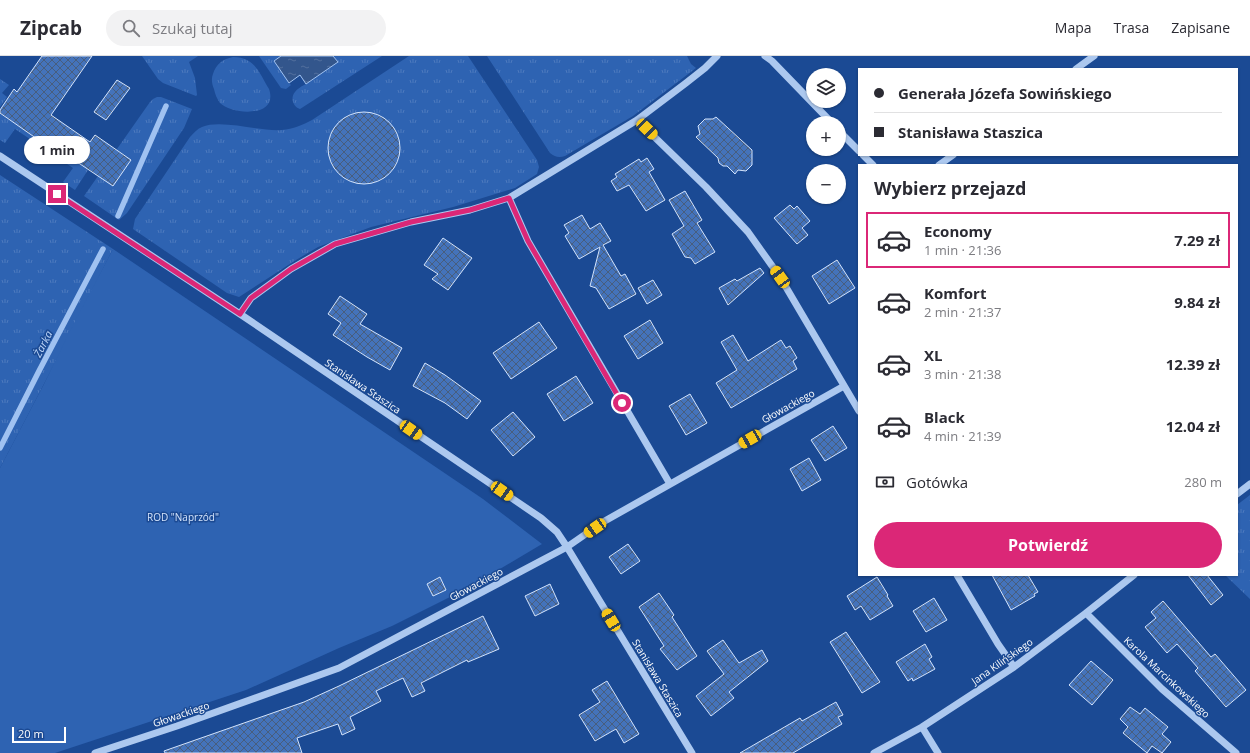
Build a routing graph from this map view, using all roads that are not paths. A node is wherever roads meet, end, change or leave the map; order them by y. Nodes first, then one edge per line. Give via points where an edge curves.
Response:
1 (717, 56) edge
2 (765, 56) edge
3 (1094, 56) edge
4 (1077, 68) edge
5 (825, 116) edge
6 (637, 120) junction
7 (846, 138) edge
8 (858, 150) edge
9 (0, 156) edge
10 (864, 156) edge
11 (952, 156) edge
12 (872, 164) edge
13 (940, 164) edge
14 (509, 198) junction
15 (240, 314) junction
16 (844, 386) junction
17 (858, 409) edge
18 (670, 484) junction
19 (1250, 484) edge
20 (1238, 493) edge
21 (567, 547) junction
22 (958, 576) edge
23 (1133, 576) edge
24 (1086, 613) junction
25 (1014, 667) junction
26 (922, 727) junction
27 (95, 753) edge
28 (692, 753) edge
29 (874, 753) edge
30 (938, 753) edge
31 (1236, 753) edge

1 - 6 street
2 - 5 street via 772,60
3 - 4 street
6 - 14 street
6 - 16 street via 748,232 780,277
7 - 8 street
9 - 15 street, Stanisława Staszica
10 - 12 street
11 - 13 street
14 - 15 street via 335,244 291,269 251,298
14 - 18 street via 528,241
15 - 21 street, Stanisława Staszica via 541,518 557,532
16 - 17 street
16 - 18 street, Głowackiego
18 - 21 street, Głowackiego via 604,522
19 - 20 street
21 - 27 street, Głowackiego via 339,668
21 - 28 street, Stanisława Staszica
22 - 25 street
23 - 24 street, Jana Kilińskiego
24 - 25 street, Jana Kilińskiego
24 - 31 street, Karola Marcinkowskiego via 1162,689
25 - 26 street, Jana Kilińskiego
26 - 29 street, Jana Kilińskiego
26 - 30 street

